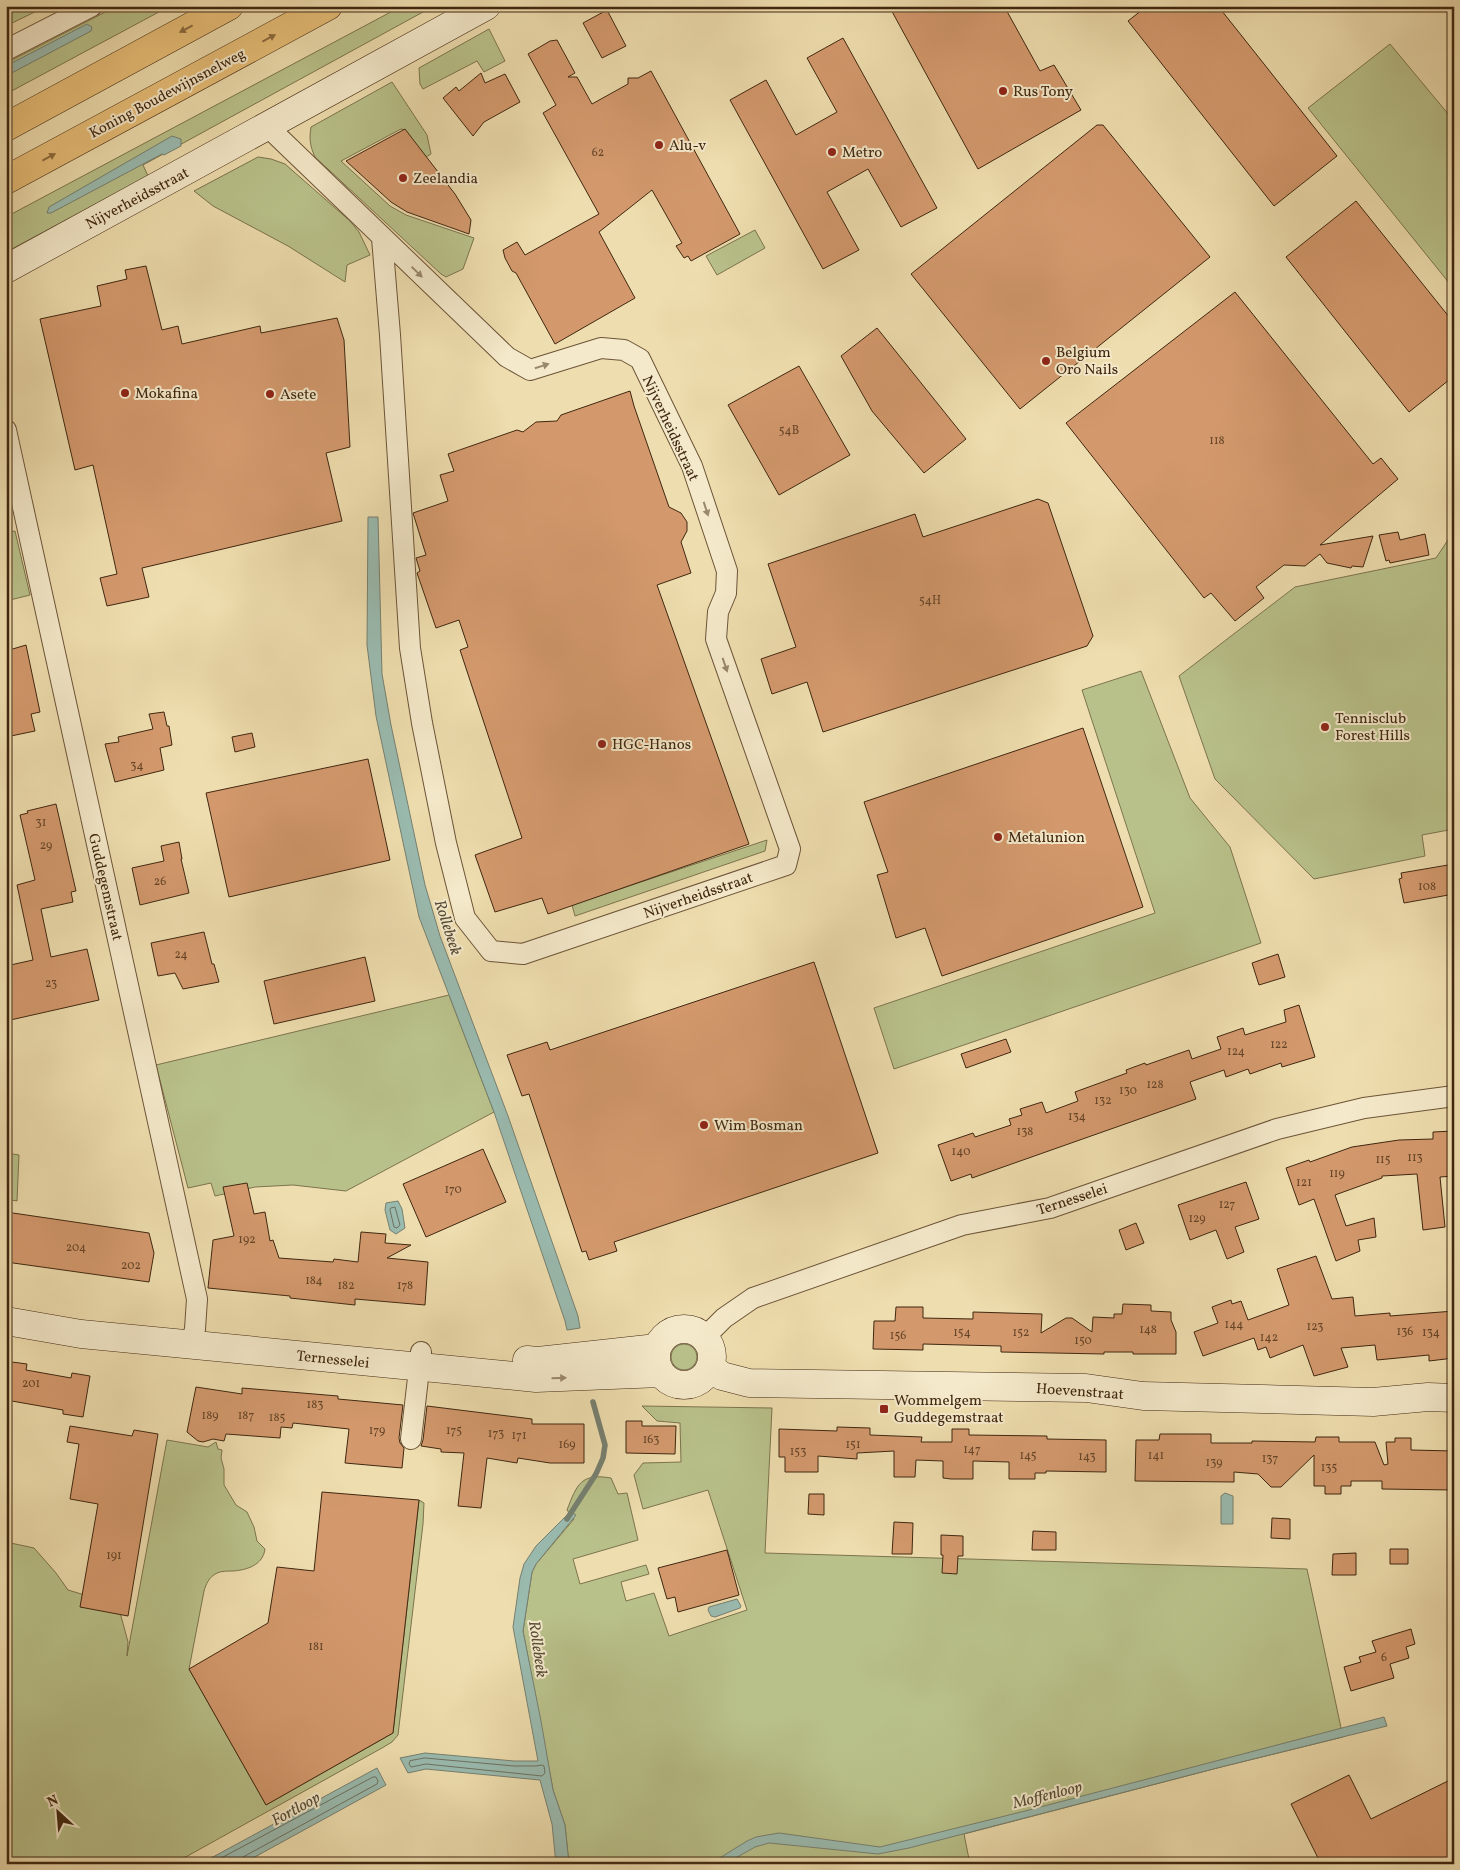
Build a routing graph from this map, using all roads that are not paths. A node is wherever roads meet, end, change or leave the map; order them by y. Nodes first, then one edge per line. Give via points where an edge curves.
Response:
1 (92, 6) edge
2 (229, 6) edge
3 (328, 6) edge
4 (486, 6) edge
5 (6, 50) edge
6 (6, 127) edge
7 (268, 127) junction
8 (6, 180) edge
9 (382, 238) junction
10 (6, 269) edge
11 (6, 430) edge
12 (1454, 1096) edge
13 (6, 1306) edge
14 (6, 1321) edge
15 (194, 1337) junction
16 (704, 1338) junction
17 (420, 1360) junction
18 (659, 1361) junction
19 (710, 1367) junction
20 (1454, 1398) edge
21 (412, 1439) dead end

1 - 5 street
2 -> 6 highway
8 -> 3 highway, Koning Boudewijnsnelweg
4 - 7 street, Nijverheidsstraat
7 - 9 street, Nijverheidsstraat
7 - 10 street, Nijverheidsstraat
9 -> 9 street, Nijverheidsstraat via 507,358 530,370 601,348 624,350 640,359 692,466 727,571 726,593 718,612 716,639 790,849 786,865 523,954 491,951 465,918 444,833 410,648
11 - 15 street, Guddegemstraat via 197,1299
12 - 16 street, Ternesselei via 1364,1108 1277,1129 1050,1208 962,1225 753,1298 724,1318
13 - 15 street, Ternesselei
14 - 15 street, Ternesselei via 81,1334
15 - 17 street, Ternesselei
16 - 18 street via 687,1329 669,1333 662,1340
16 - 19 street via 710,1346
17 - 18 street, Ternesselei via 536,1378
17 - 21 street
18 - 19 street via 674,1383 683,1385 699,1380
19 - 20 street, Hoevenstraat via 722,1376 749,1383 1086,1388 1143,1396 1373,1402

